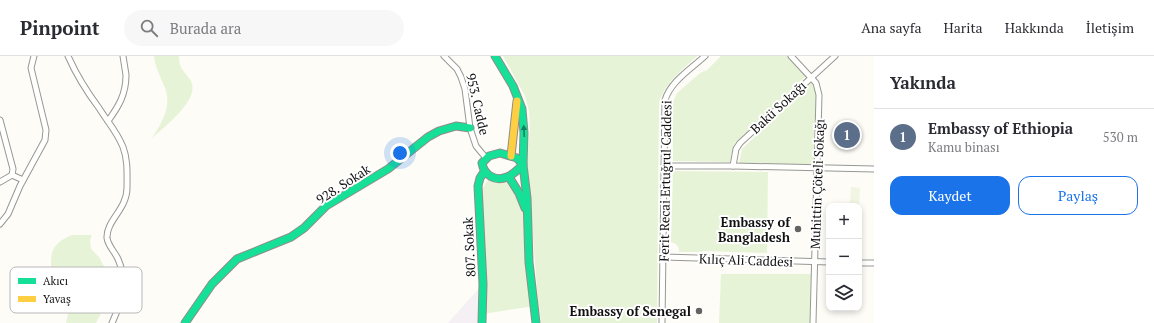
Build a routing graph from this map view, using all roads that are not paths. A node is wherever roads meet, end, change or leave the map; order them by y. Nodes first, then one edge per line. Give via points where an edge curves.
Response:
1 (34, 56) edge
2 (68, 56) edge
3 (123, 56) edge
4 (444, 56) edge
5 (495, 56) edge
6 (705, 56) edge
7 (791, 56) edge
8 (835, 56) edge
9 (811, 77) junction
10 (518, 98) junction
11 (0, 120) edge
12 (108, 121) junction
13 (470, 128) junction
14 (512, 156) junction
15 (486, 158) junction
16 (522, 165) junction
17 (664, 166) junction
18 (733, 166) junction
19 (818, 168) junction
20 (874, 169) edge
21 (484, 172) junction
22 (12, 175) junction
23 (508, 176) junction
24 (23, 180) junction
25 (0, 182) edge
26 (527, 214) junction
27 (0, 224) edge
28 (664, 257) junction
29 (814, 261) junction
30 (826, 262) edge
31 (862, 263) edge
32 (874, 263) edge
33 (121, 267) edge
34 (116, 313) edge
35 (112, 323) edge
36 (186, 323) edge
37 (482, 323) edge
38 (536, 323) edge
39 (662, 323) edge
40 (813, 323) edge

1 - 24 street via 31,68 46,130 45,140
2 - 12 street
3 - 12 street via 126,74 122,99
4 - 13 street, 953. Cadde via 461,77
5 - 10 main road
6 - 17 street, Ferit Recai Ertuğrul Caddesi via 673,84 665,100
7 - 9 street, Muhittin Çöteli Sokağı
8 - 9 street, Bakü Sokağı
9 - 18 street, Bakü Sokağı via 740,143 736,149
9 - 19 street, Muhittin Çöteli Sokağı via 816,83 819,95
10 - 14 main road
16 -> 10 main road via 524,133 522,109
11 - 22 street via 12,162
12 - 33 street via 117,133 127,164 127,195 107,232
13 - 15 street, 953. Cadde via 476,146
13 - 36 main road, 928. Sokak via 456,126 428,137 388,169 326,206 291,237 238,259 212,284
14 - 15 main road via 500,153
14 - 16 main road
15 - 21 main road via 482,163
16 - 23 main road
16 - 26 main road
17 - 18 street
17 - 28 street, Ferit Recai Ertuğrul Caddesi
18 - 19 street
19 - 20 street
19 - 29 street, Muhittin Çöteli Sokağı
21 - 23 main road via 490,177
21 - 37 main road, 807. Sokak via 478,186 483,284
22 - 24 street
22 - 25 street
23 - 26 main road via 519,193
24 - 27 street via 8,214
26 - 38 main road
28 - 29 street, Kılıç Ali Caddesi
28 - 39 street, Ferit Recai Ertuğrul Caddesi
29 - 30 street, Kılıç Ali Caddesi
29 - 40 street, Muhittin Çöteli Sokağı
31 - 32 street
34 - 35 street

